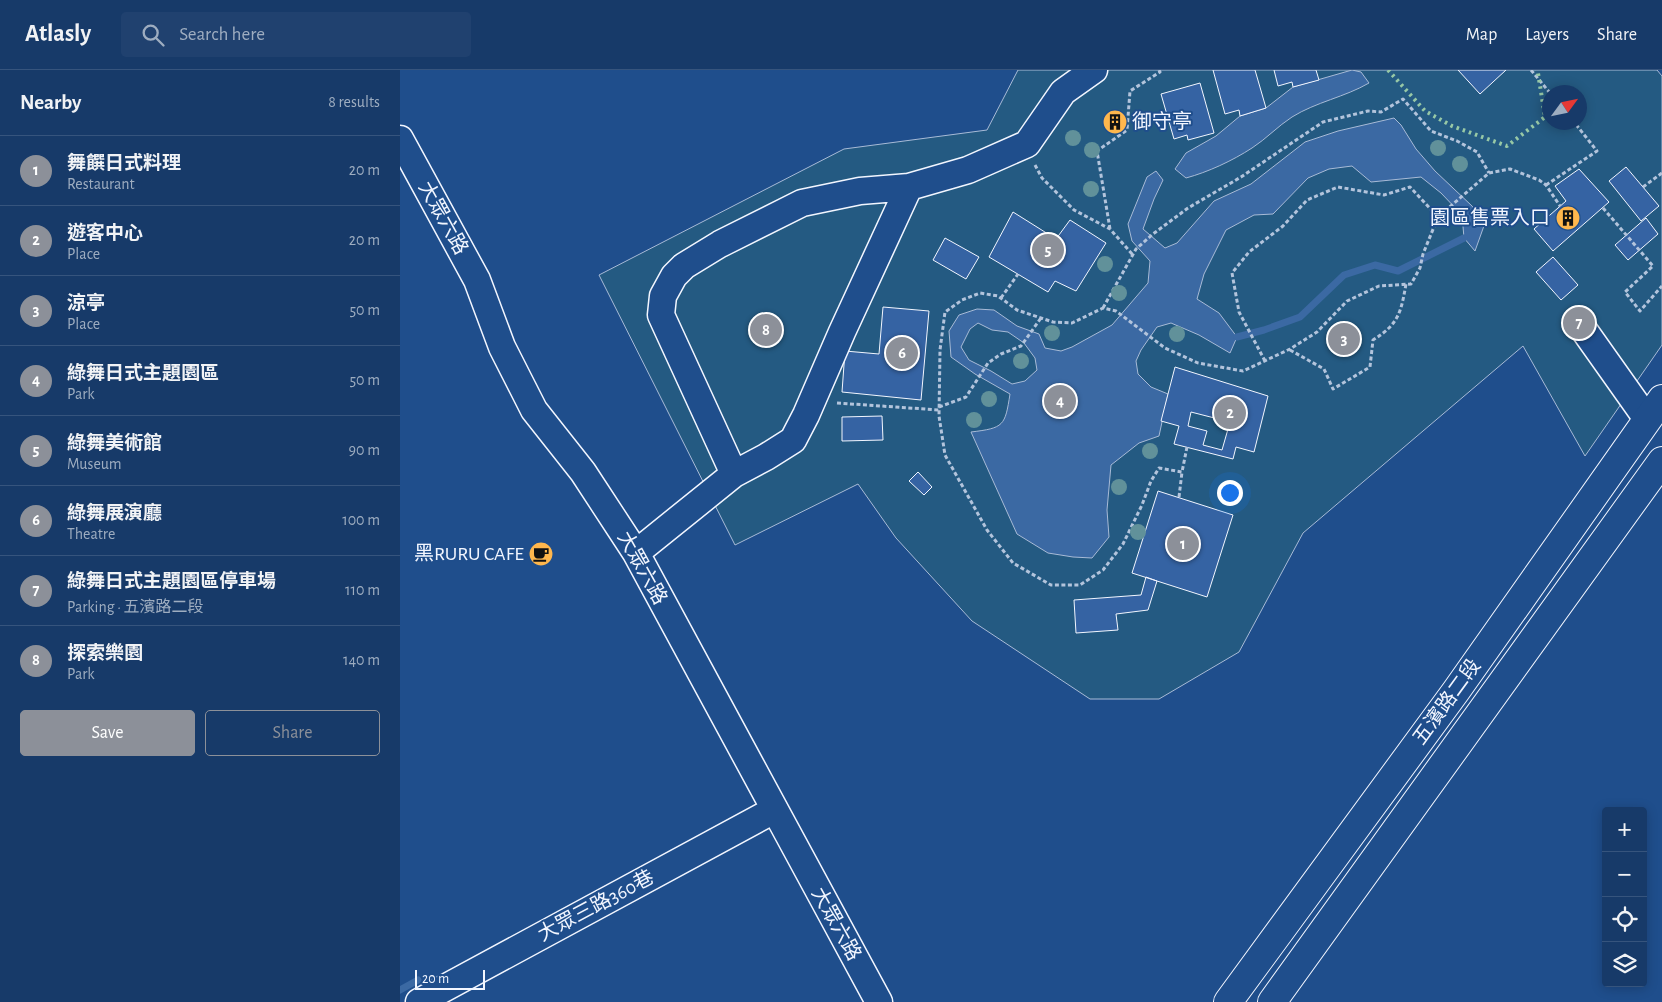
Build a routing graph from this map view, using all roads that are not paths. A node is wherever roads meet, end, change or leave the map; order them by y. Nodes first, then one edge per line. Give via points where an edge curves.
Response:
1 (1094, 70) edge
2 (400, 140) edge
3 (909, 187) junction
4 (1579, 322) dead end
5 (1655, 409) edge
6 (1662, 461) edge
7 (734, 474) junction
8 (636, 553) junction
9 (774, 810) junction
10 (419, 1002) edge
11 (878, 1002) edge
12 (1228, 1002) edge
13 (1272, 1002) edge

1 - 3 street via 1063,92 1023,146 968,170
2 - 8 street, 大眾六路 via 477,280 502,347 534,410 583,472
3 - 7 street via 793,440
3 - 7 street via 860,191 802,202 720,244 674,276 663,296 661,316
4 - 5 street
5 - 12 main road, 五濱路二段 via 1456,691
6 - 13 main road, 五濱路二段
7 - 8 street
8 - 9 street, 大眾六路
9 - 10 street, 大眾三路360巷
9 - 11 street, 大眾六路

